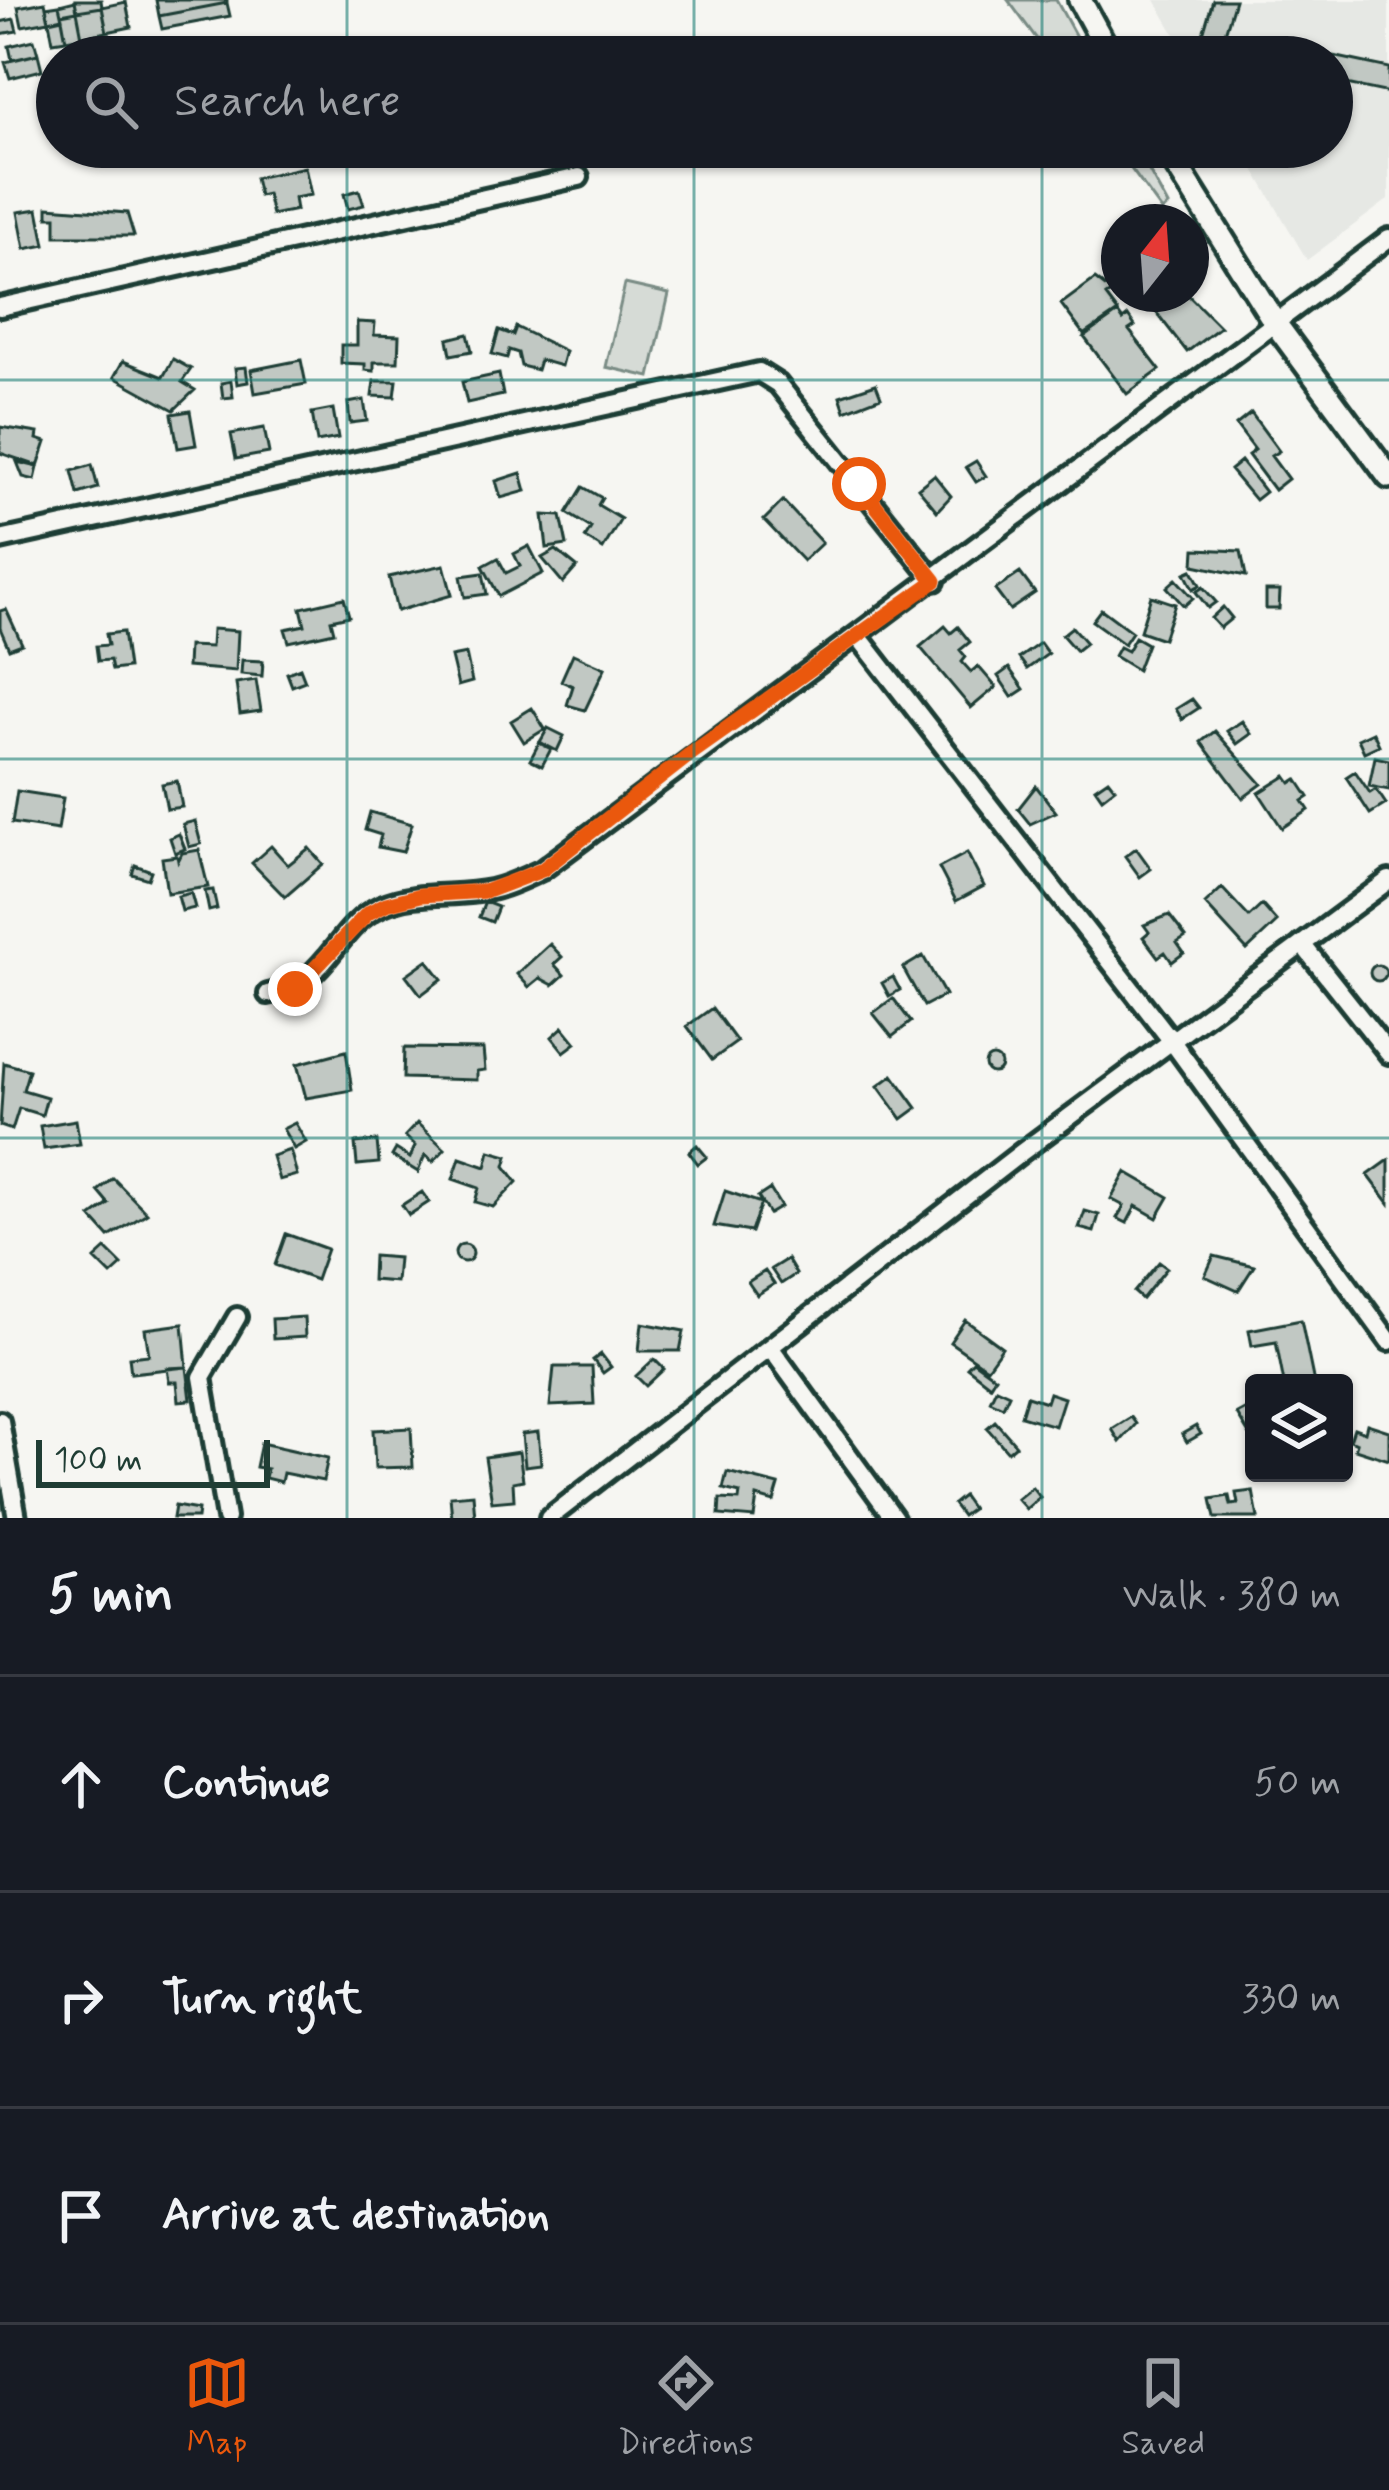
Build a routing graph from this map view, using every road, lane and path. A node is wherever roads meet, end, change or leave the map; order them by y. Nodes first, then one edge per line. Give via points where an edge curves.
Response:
1 (1080, 0) edge
2 (1100, 36) edge
3 (1179, 168) edge
4 (579, 177) dead end
5 (1389, 238) edge
6 (0, 307) edge
7 (1276, 323) junction
8 (1389, 477) edge
9 (0, 540) edge
10 (935, 581) junction
11 (858, 636) junction
12 (1389, 880) edge
13 (1302, 944) junction
14 (268, 994) dead end
15 (1171, 1040) junction
16 (1389, 1054) edge
17 (237, 1317) dead end
18 (1389, 1341) edge
19 (770, 1347) junction
20 (0, 1420) edge
21 (17, 1518) edge
22 (226, 1518) edge
23 (549, 1518) edge
24 (894, 1518) edge

1 - 2 main road
3 - 7 main road
4 - 6 street
5 - 7 street
7 - 8 main road
7 - 10 street
9 - 10 street via 748,371 778,384
10 - 11 street
11 - 14 street via 542,870 487,891 386,904 368,913 311,978
11 - 15 street
12 - 13 street
13 - 15 street
13 - 16 street
15 - 18 street
15 - 19 street
17 - 22 street via 202,1377
19 - 23 street
19 - 24 street
20 - 21 street

